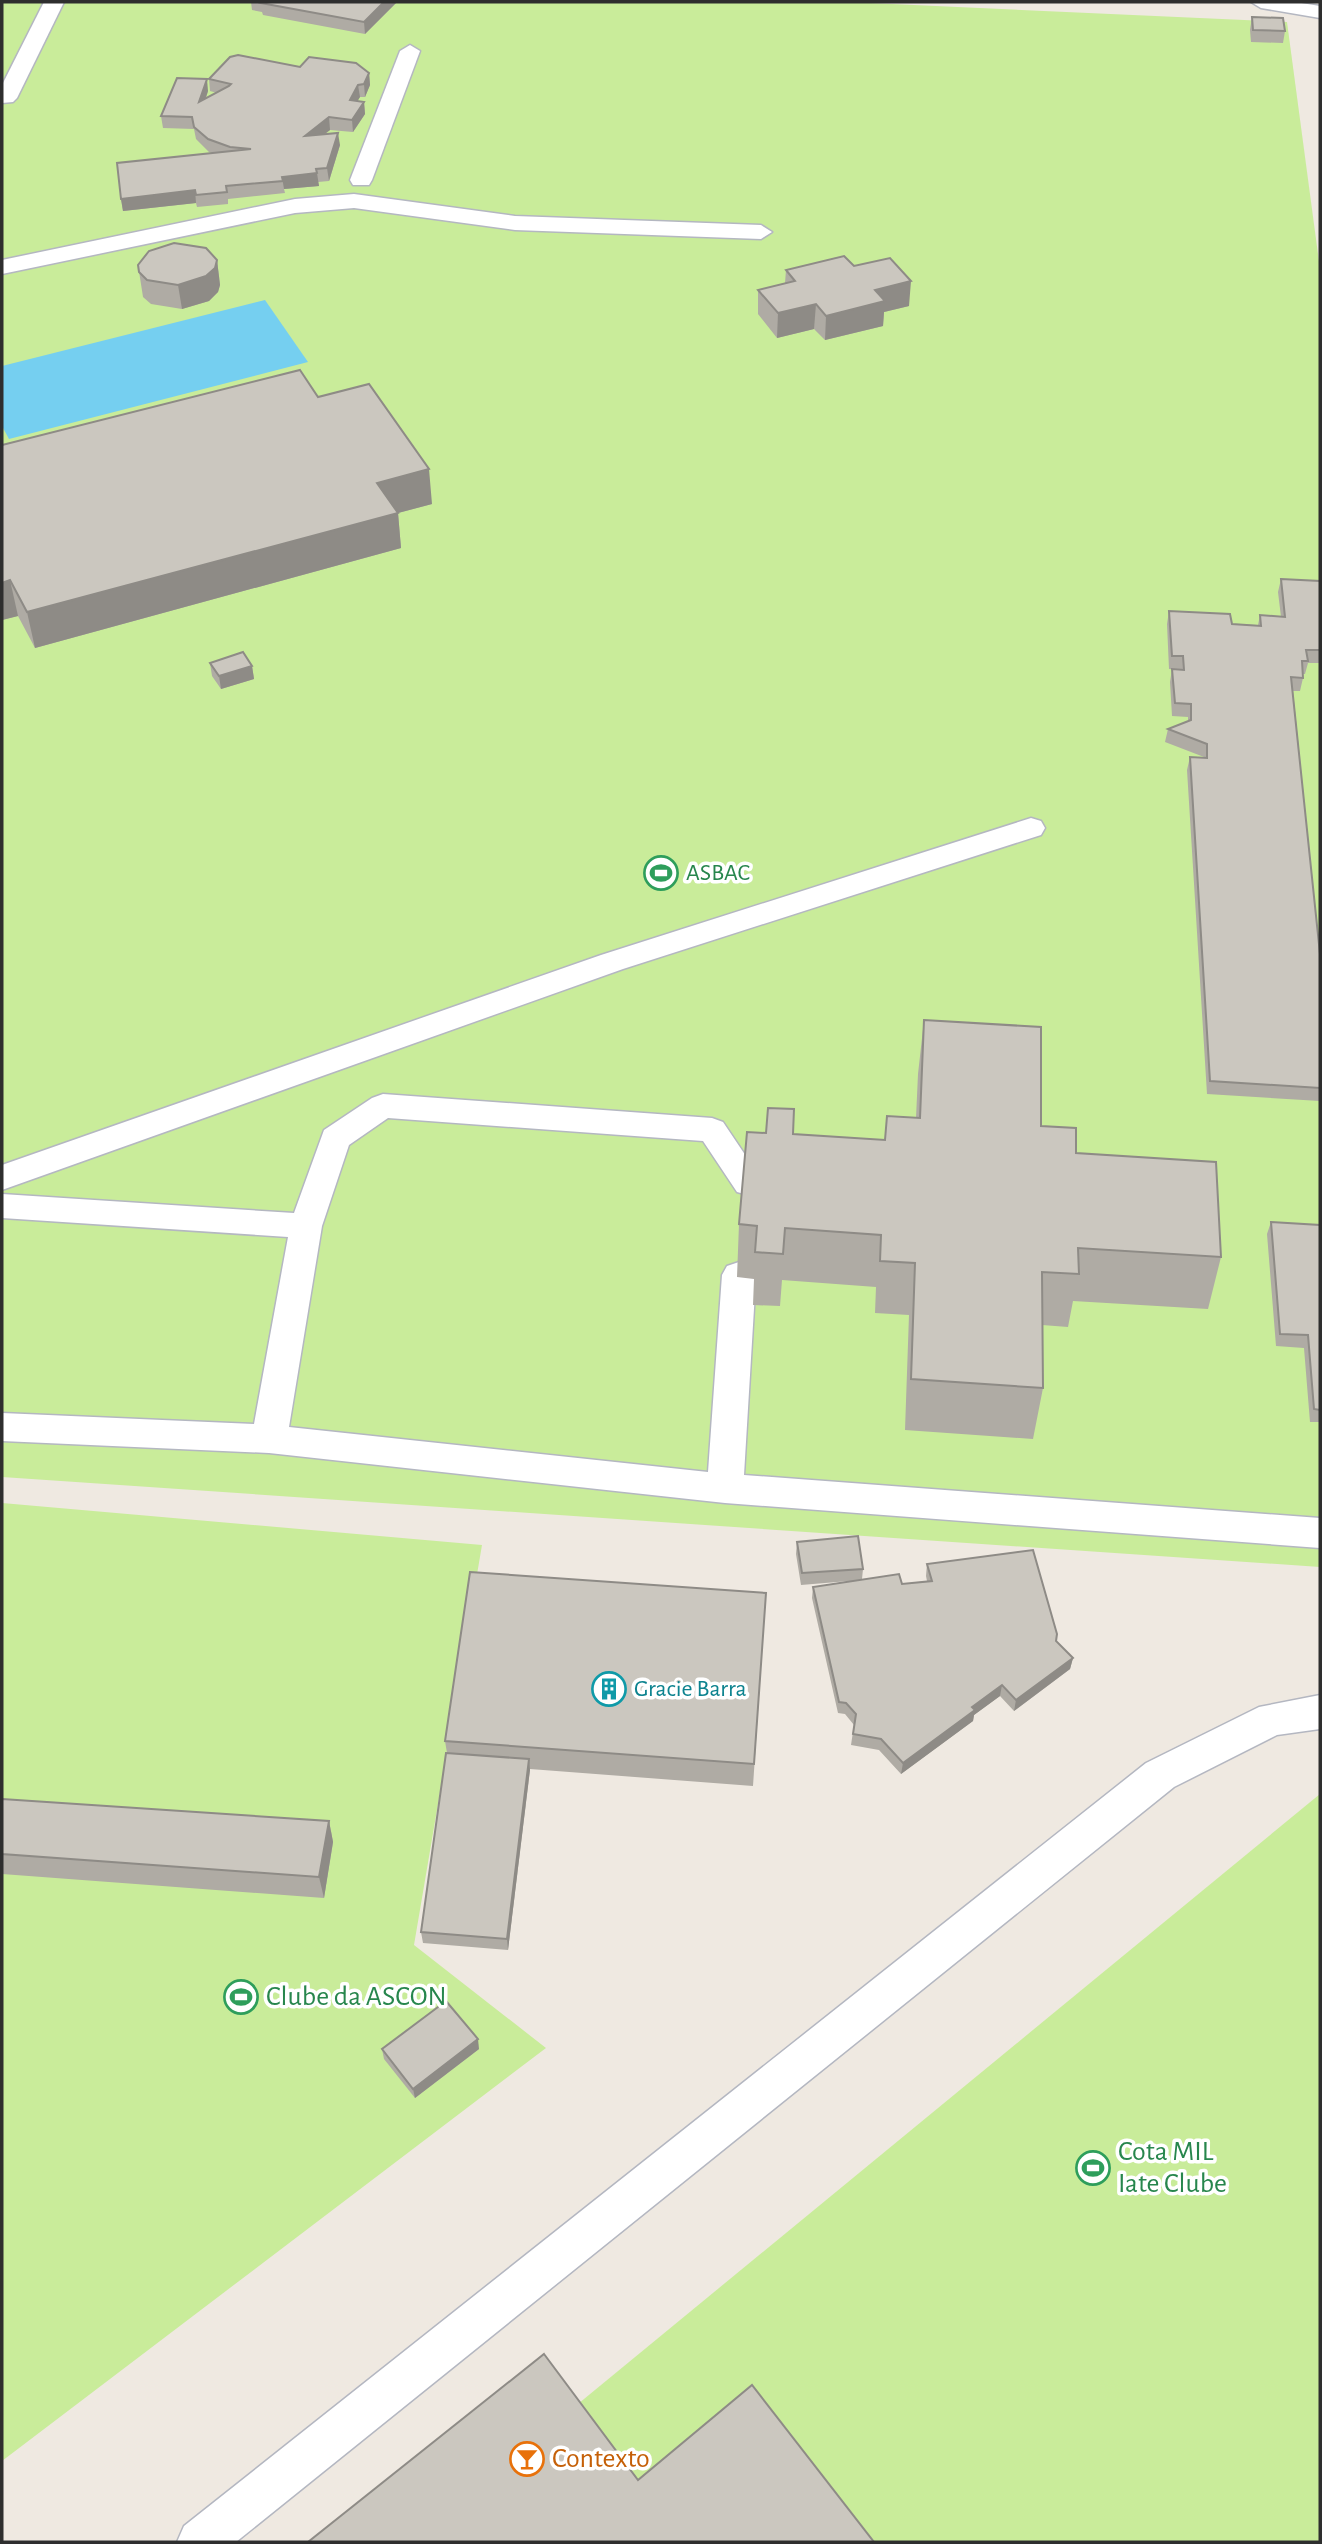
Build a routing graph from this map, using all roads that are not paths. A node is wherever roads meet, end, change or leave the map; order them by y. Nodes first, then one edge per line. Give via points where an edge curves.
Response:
1 (54, 2) edge
2 (1261, 2) edge
3 (1320, 12) edge
4 (410, 51) dead end
5 (6, 98) dead end
6 (361, 180) dead end
7 (761, 232) dead end
8 (2, 267) edge
9 (1031, 828) dead end
10 (2, 1178) edge
11 (748, 1184) edge
12 (2, 1206) edge
13 (306, 1226) junction
14 (739, 1275) edge
15 (2, 1427) edge
16 (270, 1439) junction
17 (725, 1488) junction
18 (1320, 1533) edge
19 (1320, 1712) edge
20 (200, 2542) edge

1 - 5 lane
2 - 3 lane
4 - 6 lane
7 - 8 lane via 515,223 354,201 295,206
9 - 10 lane via 612,962
11 - 13 lane via 712,1130 383,1106 335,1138
12 - 13 lane
13 - 16 lane
14 - 17 lane
15 - 16 lane
16 - 17 lane
17 - 18 lane
19 - 20 lane via 1272,1718 1160,1775

